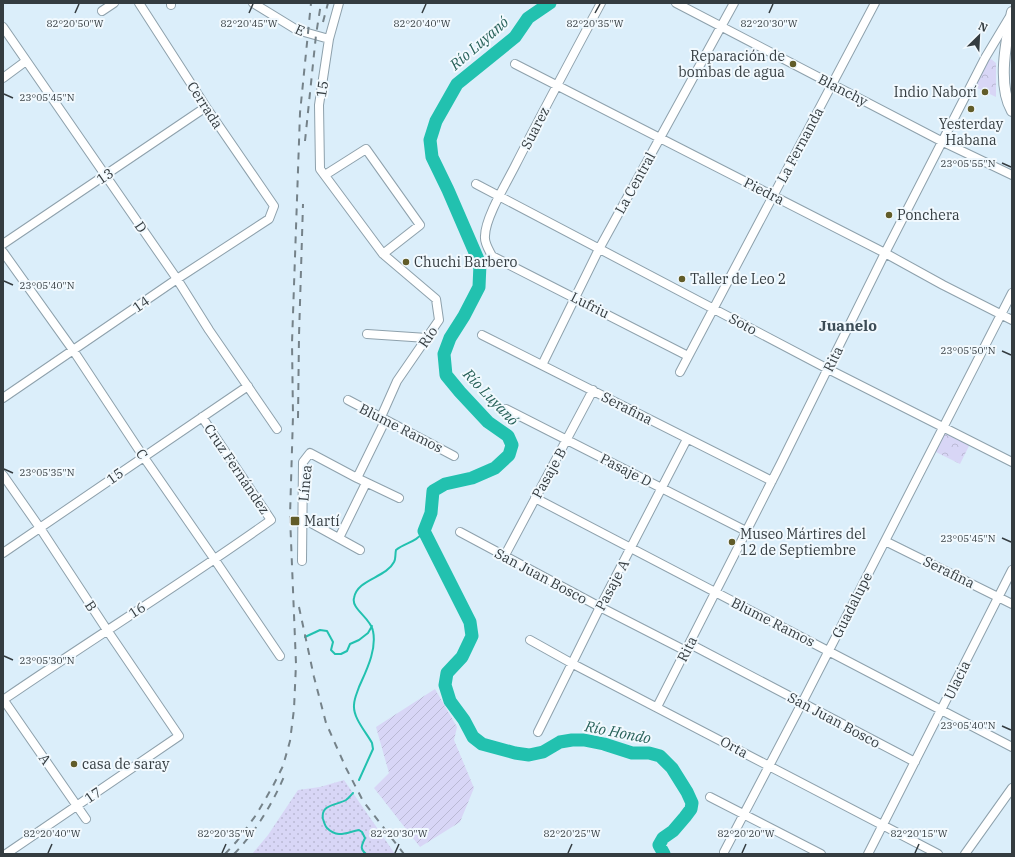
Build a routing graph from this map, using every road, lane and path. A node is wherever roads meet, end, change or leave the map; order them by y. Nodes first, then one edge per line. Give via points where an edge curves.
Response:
1 (114, 3) edge
2 (139, 3) edge
3 (253, 3) edge
4 (339, 3) edge
5 (601, 3) edge
6 (676, 3) edge
7 (734, 3) edge
8 (875, 3) edge
9 (102, 11) dead end
10 (1012, 13) edge
11 (3, 27) edge
12 (720, 27) junction
13 (329, 39) junction
14 (26, 61) junction
15 (516, 64) dead end
16 (3, 78) edge
17 (832, 84) junction
18 (556, 85) junction
19 (206, 107) junction
20 (1012, 111) edge
21 (660, 138) junction
22 (942, 142) junction
23 (325, 175) junction
24 (1012, 175) edge
25 (106, 176) junction
26 (476, 184) dead end
27 (774, 196) junction
28 (499, 197) junction
29 (274, 206) joint
30 (3, 244) edge
31 (599, 249) junction
32 (3, 252) edge
33 (885, 253) junction
34 (383, 254) junction
35 (492, 256) joint
36 (177, 279) junction
37 (1012, 293) edge
38 (576, 298) junction
39 (714, 309) junction
40 (1001, 314) junction
41 (1012, 320) edge
42 (367, 334) dead end
43 (482, 335) dead end
44 (427, 338) junction
45 (73, 350) junction
46 (688, 356) junction
47 (542, 365) junction
48 (828, 369) junction
49 (680, 372) dead end
50 (248, 386) junction
51 (593, 390) junction
52 (3, 398) edge
53 (348, 400) dead end
54 (506, 409) dead end
55 (202, 417) junction
56 (381, 417) junction
57 (943, 427) junction
58 (277, 429) dead end
59 (687, 439) junction
60 (567, 440) junction
61 (143, 456) junction
62 (454, 456) dead end
63 (1012, 462) edge
64 (3, 475) edge
65 (357, 478) junction
66 (772, 481) junction
67 (366, 483) junction
68 (662, 488) junction
69 (399, 498) dead end
70 (535, 498) junction
71 (302, 518) junction
72 (271, 520) joint
73 (40, 528) junction
74 (746, 531) junction
75 (460, 532) dead end
76 (339, 538) junction
77 (885, 541) junction
78 (632, 549) junction
79 (360, 550) dead end
80 (3, 553) edge
81 (504, 556) junction
82 (215, 560) junction
83 (302, 561) dead end
84 (1012, 570) edge
85 (715, 593) junction
86 (998, 597) junction
87 (1012, 604) edge
88 (600, 607) junction
89 (107, 630) junction
90 (530, 640) dead end
91 (688, 648) junction
92 (828, 650) junction
93 (280, 656) dead end
94 (573, 664) junction
95 (3, 700) edge
96 (802, 703) junction
97 (657, 707) junction
98 (942, 710) junction
99 (538, 732) dead end
100 (179, 736) joint
101 (1012, 747) edge
102 (915, 762) junction
103 (769, 766) junction
104 (1012, 788) edge
105 (710, 797) dead end
106 (78, 805) junction
107 (743, 815) junction
108 (86, 819) dead end
109 (883, 826) junction
110 (724, 852) dead end
111 (6, 854) edge
112 (821, 854) edge
113 (868, 854) edge
114 (938, 854) edge
115 (965, 854) edge

1 - 9 street
2 - 19 street, Cerrada
3 - 13 street, E via 297,30
4 - 13 street, 15
5 - 18 street, Suarez
6 - 12 street, Blanchy
7 - 12 street, La Central
8 - 17 street, La Fernanda
10 - 20 main road via 1004,65 1008,103
10 - 22 street, Rita via 985,58
11 - 14 street, D
12 - 17 street, Blanchy
12 - 21 street, La Central
13 - 23 street, 15 via 319,105 320,169
14 - 16 street
14 - 25 street, D
15 - 18 street, Piedra
17 - 22 street, Blanchy
17 - 27 street, La Fernanda
18 - 21 street, Piedra
18 - 28 street, Suarez
19 - 25 street, 13
19 - 29 street, Cerrada
21 - 27 street, Piedra
21 - 31 street, La Central
22 - 24 street, Blanchy
22 - 33 street, Rita
23 - 34 street, Río
23 - 34 street via 366,149 420,225
25 - 30 street, 13
25 - 36 street, D
26 - 28 street, Soto
27 - 33 street, Piedra
27 - 39 street, La Fernanda
28 - 31 street, Soto
28 - 35 street, Suarez via 488,221 485,236 486,245
29 - 36 street, 14 via 269,219
31 - 38 street, La Central
31 - 39 street, Soto
32 - 45 street, C
33 - 40 street, Piedra via 943,286
33 - 48 street, Rita
34 - 44 street, Río via 436,299 439,320
35 - 38 street, Lufriu
36 - 45 street, 14
36 - 50 street, D
37 - 40 street, Guadalupe
38 - 46 street, Lufriu
38 - 47 street, La Central
39 - 46 street, La Fernanda
39 - 48 street, Soto
40 - 41 street, Piedra
40 - 57 street, Guadalupe
42 - 44 street
43 - 47 street, Serafina
44 - 56 street, Río via 397,381
45 - 52 street, 14
45 - 61 street, C
46 - 49 street, La Fernanda
47 - 51 street, Serafina
48 - 57 street, Soto
48 - 66 street, Rita
50 - 55 street, 15
50 - 58 street, D
51 - 59 street, Serafina
51 - 60 street, Pasaje B
53 - 56 street, Blume Ramos
54 - 60 street, Pasaje D
55 - 61 street, 15
55 - 72 street, Cruz Fernández
56 - 62 street, Blume Ramos
56 - 65 street, Río via 383,425
57 - 63 street, Soto
57 - 77 street, Guadalupe
59 - 66 street, Serafina
59 - 68 street, Pasaje A
60 - 68 street, Pasaje D
60 - 70 street, Pasaje B
61 - 73 street, 15
61 - 82 street, C
64 - 73 street, B
65 - 67 street
65 - 71 street, Línea via 310,453 303,462
66 - 74 street, Rita
67 - 69 street
67 - 76 street
68 - 74 street, Pasaje D
68 - 78 street, Pasaje A
70 - 78 street, Blume Ramos
70 - 81 street, Pasaje B
71 - 76 street
71 - 83 street, Línea
72 - 82 street, 16
73 - 80 street, 15
73 - 89 street, B
74 - 85 street, Rita
75 - 81 street, San Juan Bosco
76 - 79 street
77 - 86 street, Serafina
77 - 92 street, Guadalupe
78 - 85 street, Blume Ramos
78 - 88 street, Pasaje A
81 - 88 street, San Juan Bosco
82 - 89 street, 16
82 - 93 street, C
84 - 86 street, Ulacia
85 - 91 street, Rita
85 - 92 street, Blume Ramos
86 - 87 street, Serafina
86 - 98 street, Ulacia
88 - 91 street, San Juan Bosco
88 - 94 street, Pasaje A
89 - 95 street, 16
89 - 100 street, B
90 - 94 street, Orta
91 - 96 street, San Juan Bosco
91 - 97 street, Rita
92 - 96 street, Guadalupe
92 - 98 street, Blume Ramos
94 - 97 street, Orta
94 - 99 street, Pasaje A
95 - 106 street, A
96 - 102 street, San Juan Bosco
96 - 103 street, Guadalupe
97 - 103 street, Orta
98 - 101 street, Blume Ramos
98 - 102 street, Ulacia
100 - 106 street, 17
102 - 109 street, Ulacia
103 - 107 street, Guadalupe
103 - 109 street, Orta
104 - 115 street
105 - 107 street
106 - 108 street, A
106 - 111 street, 17
107 - 110 street, Guadalupe
107 - 112 street
109 - 113 street, Ulacia
109 - 114 street, Orta

